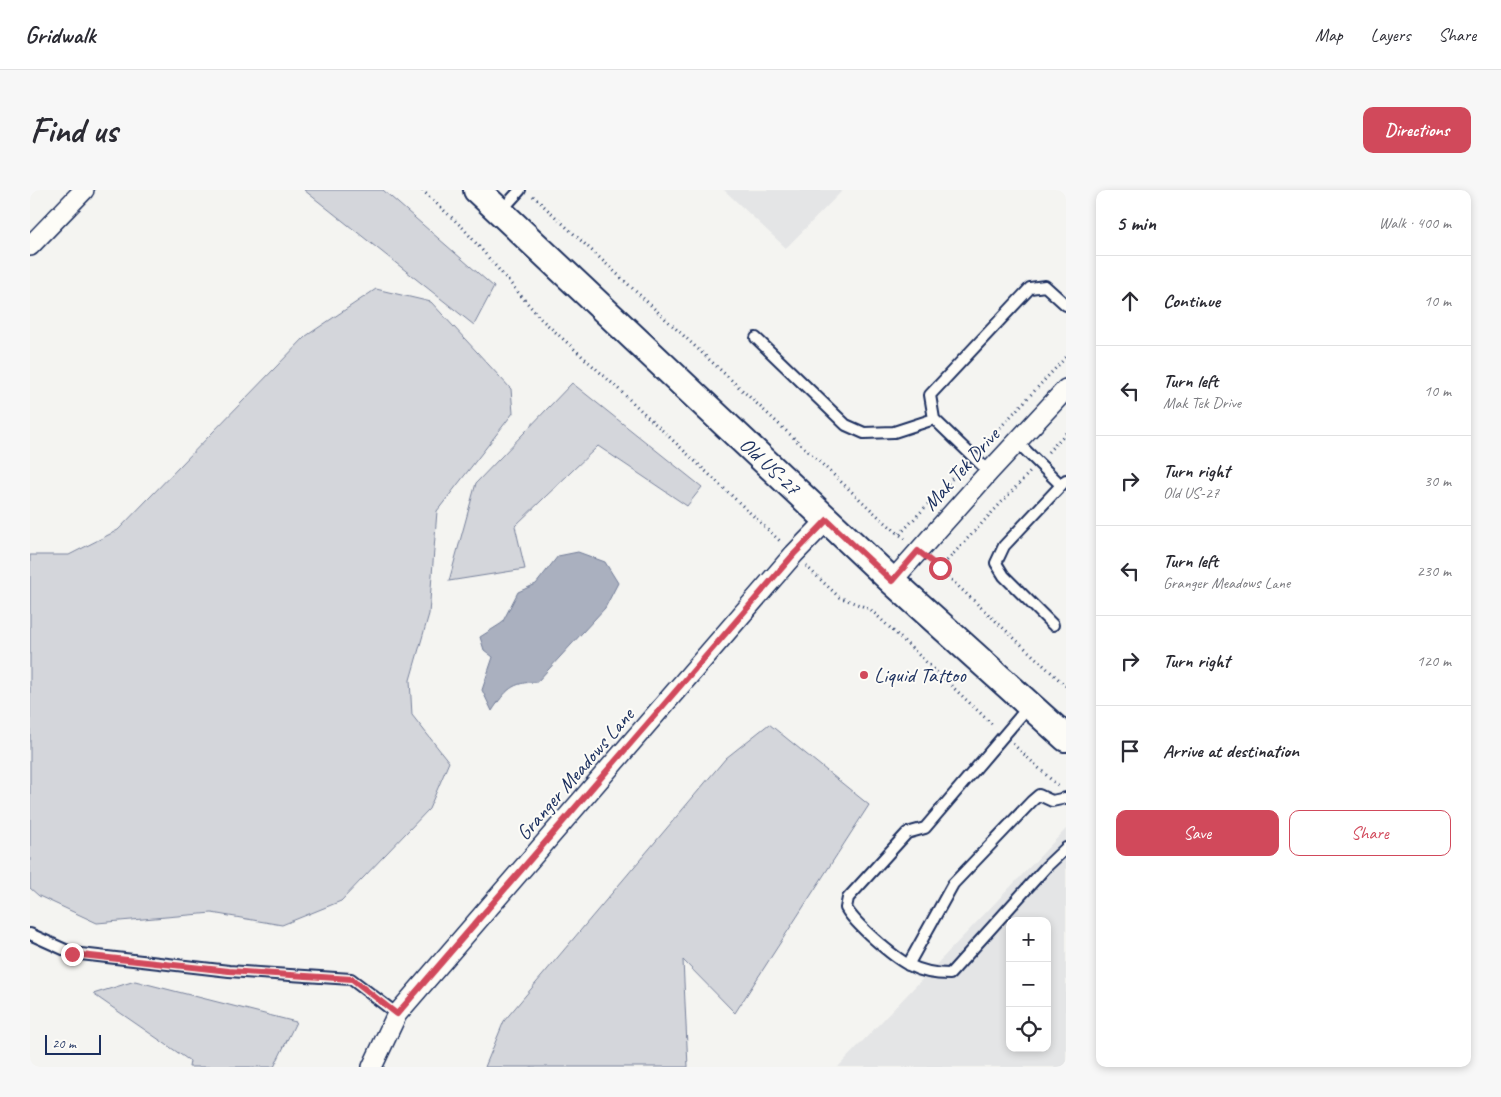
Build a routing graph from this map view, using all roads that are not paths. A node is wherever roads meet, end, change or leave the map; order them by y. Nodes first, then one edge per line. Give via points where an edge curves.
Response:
1 (84, 190) edge
2 (477, 190) edge
3 (520, 190) edge
4 (500, 211) junction
5 (30, 246) edge
6 (1066, 305) edge
7 (756, 338) dead end
8 (1066, 389) edge
9 (934, 419) junction
10 (1016, 442) junction
11 (989, 472) junction
12 (1064, 482) edge
13 (827, 520) junction
14 (892, 581) junction
15 (1053, 625) dead end
16 (1030, 705) junction
17 (1066, 738) edge
18 (1066, 798) edge
19 (1066, 848) edge
20 (30, 934) edge
21 (908, 965) junction
22 (397, 1014) junction
23 (372, 1067) edge

1 - 5 street
2 - 4 main road, Old US-27
3 - 4 lane
4 - 13 main road, Old US-27
6 - 9 lane via 1045,286 1030,288 930,395
7 - 9 lane via 846,425 864,433 894,432
8 - 10 street, Mak Tek Drive
9 - 11 lane
10 - 11 street, Mak Tek Drive
10 - 12 lane
11 - 14 street, Mak Tek Drive
12 - 15 lane via 1004,546 996,563 1004,576
13 - 14 main road, Old US-27
13 - 22 street, Granger Meadows Lane via 794,554
14 - 16 main road, Old US-27
16 - 17 main road, Old US-27
16 - 21 lane via 925,828 907,833 848,898 846,908 853,920
18 - 21 lane via 1052,801 1039,795 953,884
19 - 21 lane via 950,974 933,974
20 - 22 lane via 72,954 229,971 352,979
22 - 23 street, Granger Meadows Lane

